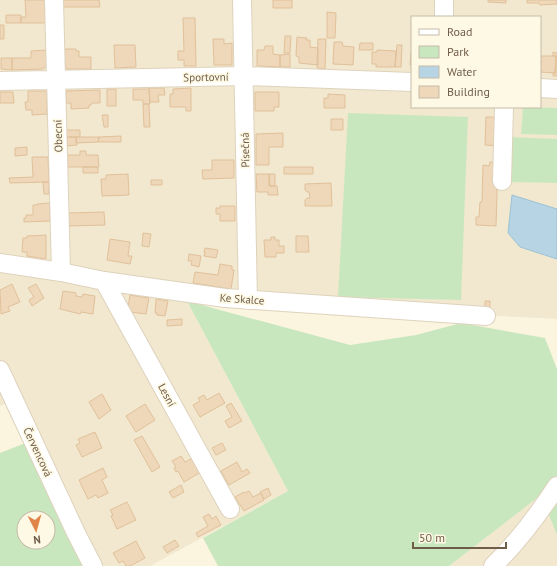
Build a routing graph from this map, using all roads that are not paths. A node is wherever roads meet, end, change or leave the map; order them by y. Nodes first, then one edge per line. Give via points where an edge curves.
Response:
1 (54, 0) edge
2 (242, 0) edge
3 (444, 0) edge
4 (444, 16) edge
5 (244, 76) junction
6 (56, 80) junction
7 (0, 81) edge
8 (411, 82) edge
9 (541, 88) edge
10 (557, 89) edge
11 (504, 108) edge
12 (502, 181) dead end
13 (0, 263) edge
14 (62, 272) junction
15 (104, 281) junction
16 (248, 300) junction
17 (486, 316) dead end
18 (0, 370) edge
19 (557, 486) edge
20 (230, 509) dead end
21 (93, 566) edge
22 (493, 566) edge

1 - 6 street, Obecní
2 - 5 street, Písečná
3 - 4 street
5 - 6 street, Sportovní
5 - 8 street, Sportovní
5 - 16 street, Písečná
6 - 7 street, Sportovní
6 - 14 street, Obecní
9 - 10 street
11 - 12 street
13 - 14 street, Ke Skalce
14 - 15 street, Ke Skalce
15 - 16 street, Ke Skalce
15 - 20 street, Lesní
16 - 17 street, Ke Skalce
18 - 21 street, Červencová
19 - 22 street via 536,519

